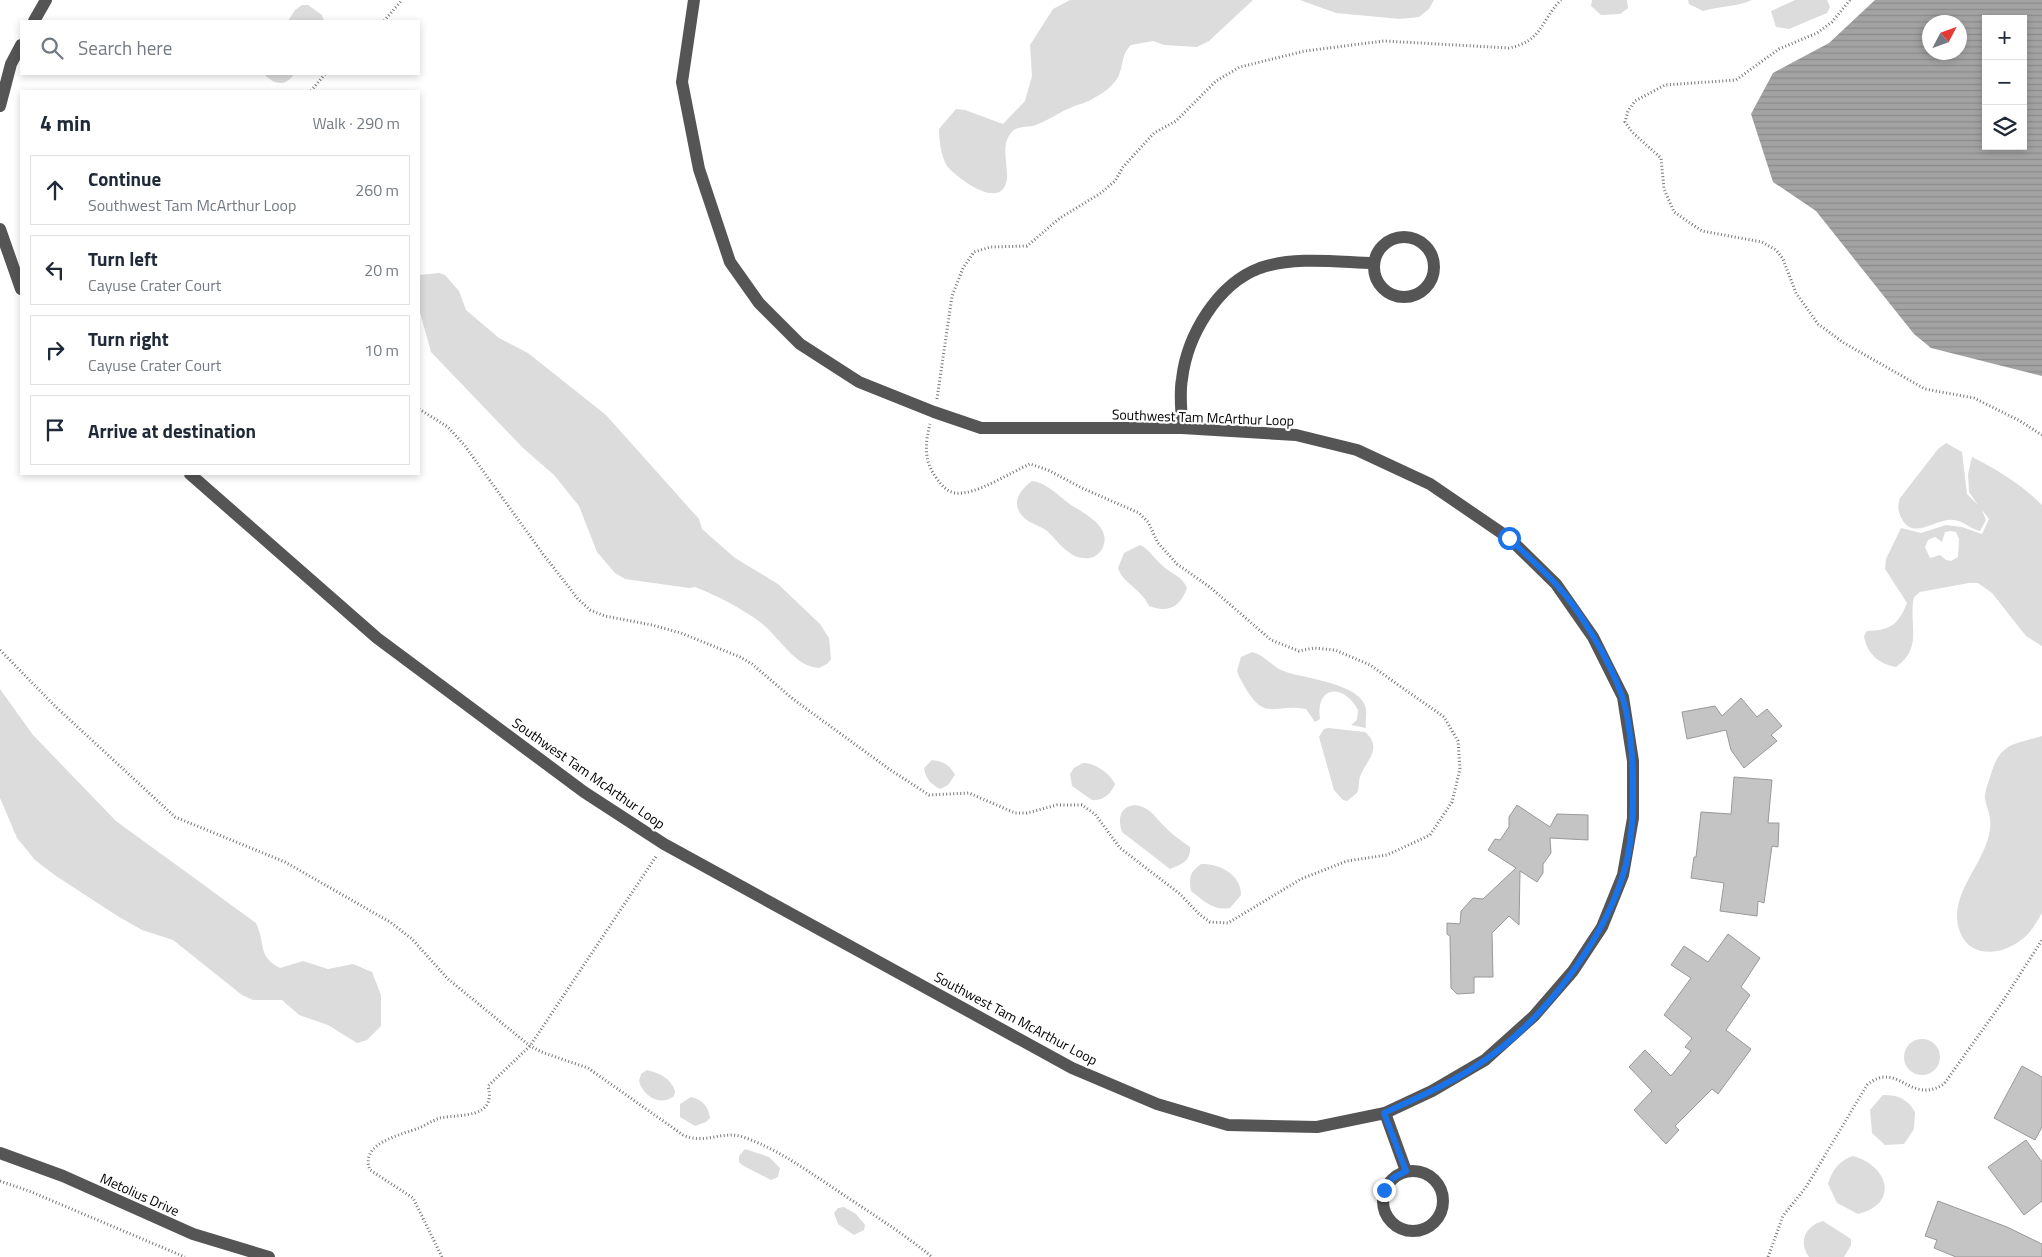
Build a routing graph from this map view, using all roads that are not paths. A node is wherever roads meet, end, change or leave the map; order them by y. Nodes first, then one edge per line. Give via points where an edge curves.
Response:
1 (46, 0) edge
2 (694, 0) edge
3 (35, 20) edge
4 (20, 47) edge
5 (0, 106) edge
6 (0, 229) edge
7 (1374, 263) junction
8 (20, 287) edge
9 (1182, 428) junction
10 (191, 475) edge
11 (1384, 1113) junction
12 (0, 1153) edge
13 (1406, 1171) junction
14 (269, 1257) edge

1 - 3 street
2 - 9 street, Southwest Tam McArthur Loop via 682,82 699,169 730,262 759,303 800,344 859,382 981,428
4 - 5 street via 11,64
6 - 8 street
7 - 7 street via 1378,284 1400,297 1415,296 1424,290 1434,272 1430,253 1417,240 1408,237 1382,246
7 - 9 street via 1302,261 1260,268 1234,283 1207,313 1193,339 1182,378
9 - 11 street, Southwest Tam McArthur Loop via 1296,435 1357,450 1430,484 1509,538 1556,584 1593,637 1623,697 1633,761 1633,818 1623,875 1602,927 1573,971 1534,1016 1485,1060 1432,1091
10 - 11 street, Southwest Tam McArthur Loop via 377,638 584,792 664,844 1072,1068 1157,1104 1228,1125 1317,1127
11 - 13 street
12 - 14 street, Metolius Drive via 85,1185 193,1234
13 - 13 street via 1393,1178 1384,1190 1383,1204 1388,1218 1399,1228 1414,1232 1428,1228 1439,1218 1444,1204 1442,1190 1434,1178 1421,1171

